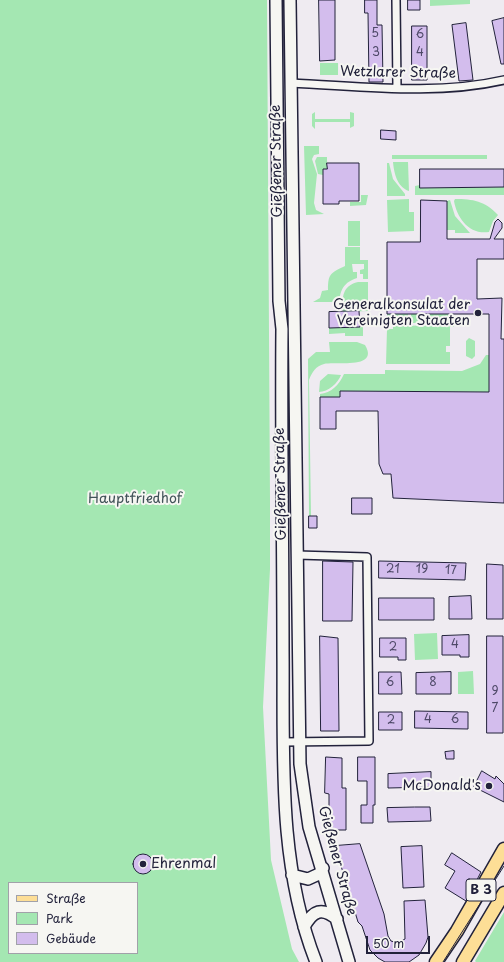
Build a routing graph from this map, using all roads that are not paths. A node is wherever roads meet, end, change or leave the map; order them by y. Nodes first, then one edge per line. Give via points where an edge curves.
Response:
1 (276, 0) edge
2 (290, 0) edge
3 (396, 0) edge
4 (504, 80) edge
5 (290, 83) junction
6 (397, 88) junction
7 (297, 555) junction
8 (284, 742) junction
9 (299, 742) junction
10 (504, 849) edge
11 (322, 868) junction
12 (292, 875) junction
13 (504, 893) edge
14 (337, 919) junction
15 (304, 927) junction
16 (316, 962) edge
17 (349, 962) edge
18 (436, 962) edge
19 (463, 962) edge

1 - 8 main road, Gießener Straße via 279,301 282,329
2 - 5 main road, Gießener Straße
3 - 6 street
4 - 6 street, Wetzlarer Straße via 434,90
5 - 6 street, Wetzlarer Straße
5 - 7 main road, Gießener Straße
7 - 9 main road, Gießener Straße
7 - 9 street via 367,557 369,740
8 - 9 street
8 - 12 main road, Gießener Straße
9 - 11 main road, Gießener Straße via 309,827
10 - 18 main road, B 3
11 - 12 main road via 319,874 308,879
11 - 14 main road, Gießener Straße
12 - 15 main road, Gießener Straße
13 - 19 main road, B 3
14 - 15 main road via 322,911 309,918
14 - 17 main road, Gießener Straße
15 - 16 main road, Gießener Straße

